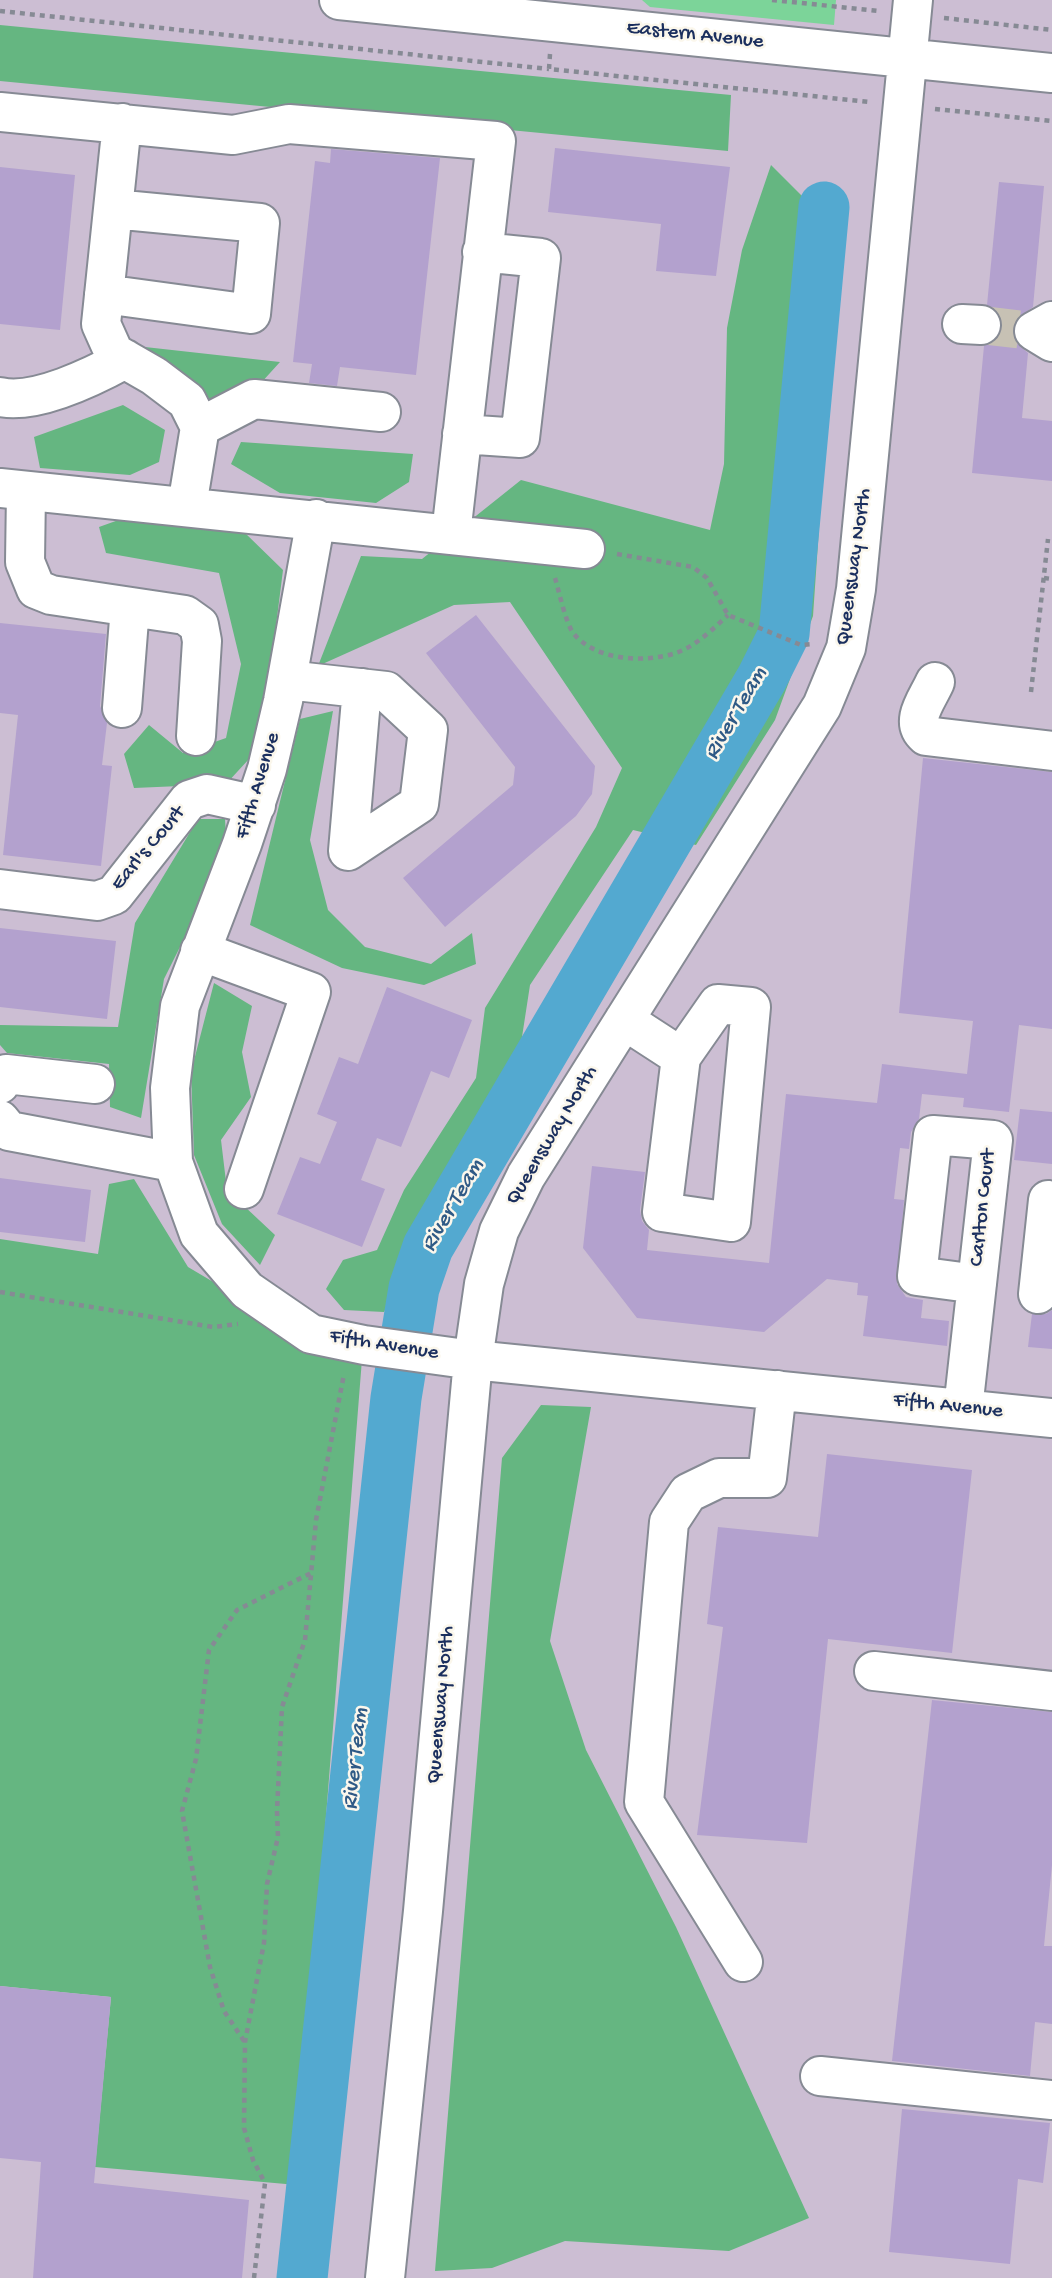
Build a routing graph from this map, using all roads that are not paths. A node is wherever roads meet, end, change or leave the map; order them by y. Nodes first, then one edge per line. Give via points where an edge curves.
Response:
1 (339, 0) edge
2 (913, 0) edge
3 (402, 3) edge
4 (611, 14) edge
5 (907, 58) junction
6 (1052, 73) edge
7 (0, 112) edge
8 (122, 123) junction
9 (113, 209) junction
10 (482, 252) junction
11 (104, 294) junction
12 (1052, 321) edge
13 (1052, 342) edge
14 (125, 359) junction
15 (0, 397) edge
16 (381, 412) dead end
17 (200, 427) junction
18 (462, 434) junction
19 (13, 490) edge
20 (187, 506) junction
21 (316, 519) junction
22 (451, 534) junction
23 (585, 549) road end
24 (130, 607) junction
25 (287, 680) junction
26 (935, 682) dead end
27 (362, 688) dead end
28 (122, 708) dead end
29 (196, 736) dead end
30 (1052, 751) edge
31 (256, 805) junction
32 (0, 889) edge
33 (200, 951) junction
34 (624, 1020) junction
35 (681, 1057) junction
36 (2, 1076) edge
37 (95, 1084) dead end
38 (0, 1120) edge
39 (173, 1162) junction
40 (244, 1189) dead end
41 (1052, 1201) edge
42 (976, 1284) dead end
43 (1038, 1294) dead end
44 (456, 1357) junction
45 (777, 1390) junction
46 (963, 1409) junction
47 (1052, 1418) edge
48 (874, 1671) dead end
49 (1052, 1691) edge
50 (743, 1962) dead end
51 (820, 2076) dead end
52 (1052, 2100) edge
53 (385, 2278) edge

1 - 3 street, Eastern Avenue
2 - 5 street, Queensway North
3 - 4 street, Eastern Avenue via 553,21
4 - 5 street, Eastern Avenue
5 - 6 street, Eastern Avenue
5 - 34 street, Queensway North via 856,589 846,648 822,706
7 - 8 street
8 - 9 street
8 - 10 street via 233,135 289,124 496,141
9 - 11 street
9 - 11 street via 260,223 251,314
10 - 18 street
10 - 18 street via 541,258 520,438
11 - 14 street via 101,324 114,353
12 - 13 street via 1034,331
14 - 15 street via 52,390 11,400
14 - 17 street via 187,401
16 - 17 street via 254,399
17 - 20 street
18 - 22 street
19 - 20 street
19 - 24 street via 25,562 37,590
20 - 21 street
21 - 22 street
21 - 25 street, Fifth Avenue
22 - 23 street
24 - 28 street
24 - 29 street via 185,615 199,625
25 - 27 street
25 - 31 street, Fifth Avenue
26 - 30 street via 917,720 926,736
31 - 32 street, Earl's Court via 207,794 190,800 114,895 97,901
31 - 33 street, Fifth Avenue
33 - 39 street, Fifth Avenue via 180,1006 170,1088
33 - 40 street via 312,992
34 - 35 street
34 - 44 street, Queensway North via 526,1176 499,1231
35 - 35 street via 718,1004 751,1007 731,1222 662,1212
36 - 37 street
38 - 39 street via 9,1131
39 - 44 street, Fifth Avenue via 200,1234 247,1290 312,1334
41 - 43 street via 1048,1200
42 - 46 street, Carlton Court
44 - 45 street, Fifth Avenue
44 - 53 street, Queensway North via 423,1912
45 - 46 street, Fifth Avenue
45 - 50 street via 766,1478 719,1478 688,1493 669,1522 644,1802
46 - 47 street, Fifth Avenue
48 - 49 street
51 - 52 street

